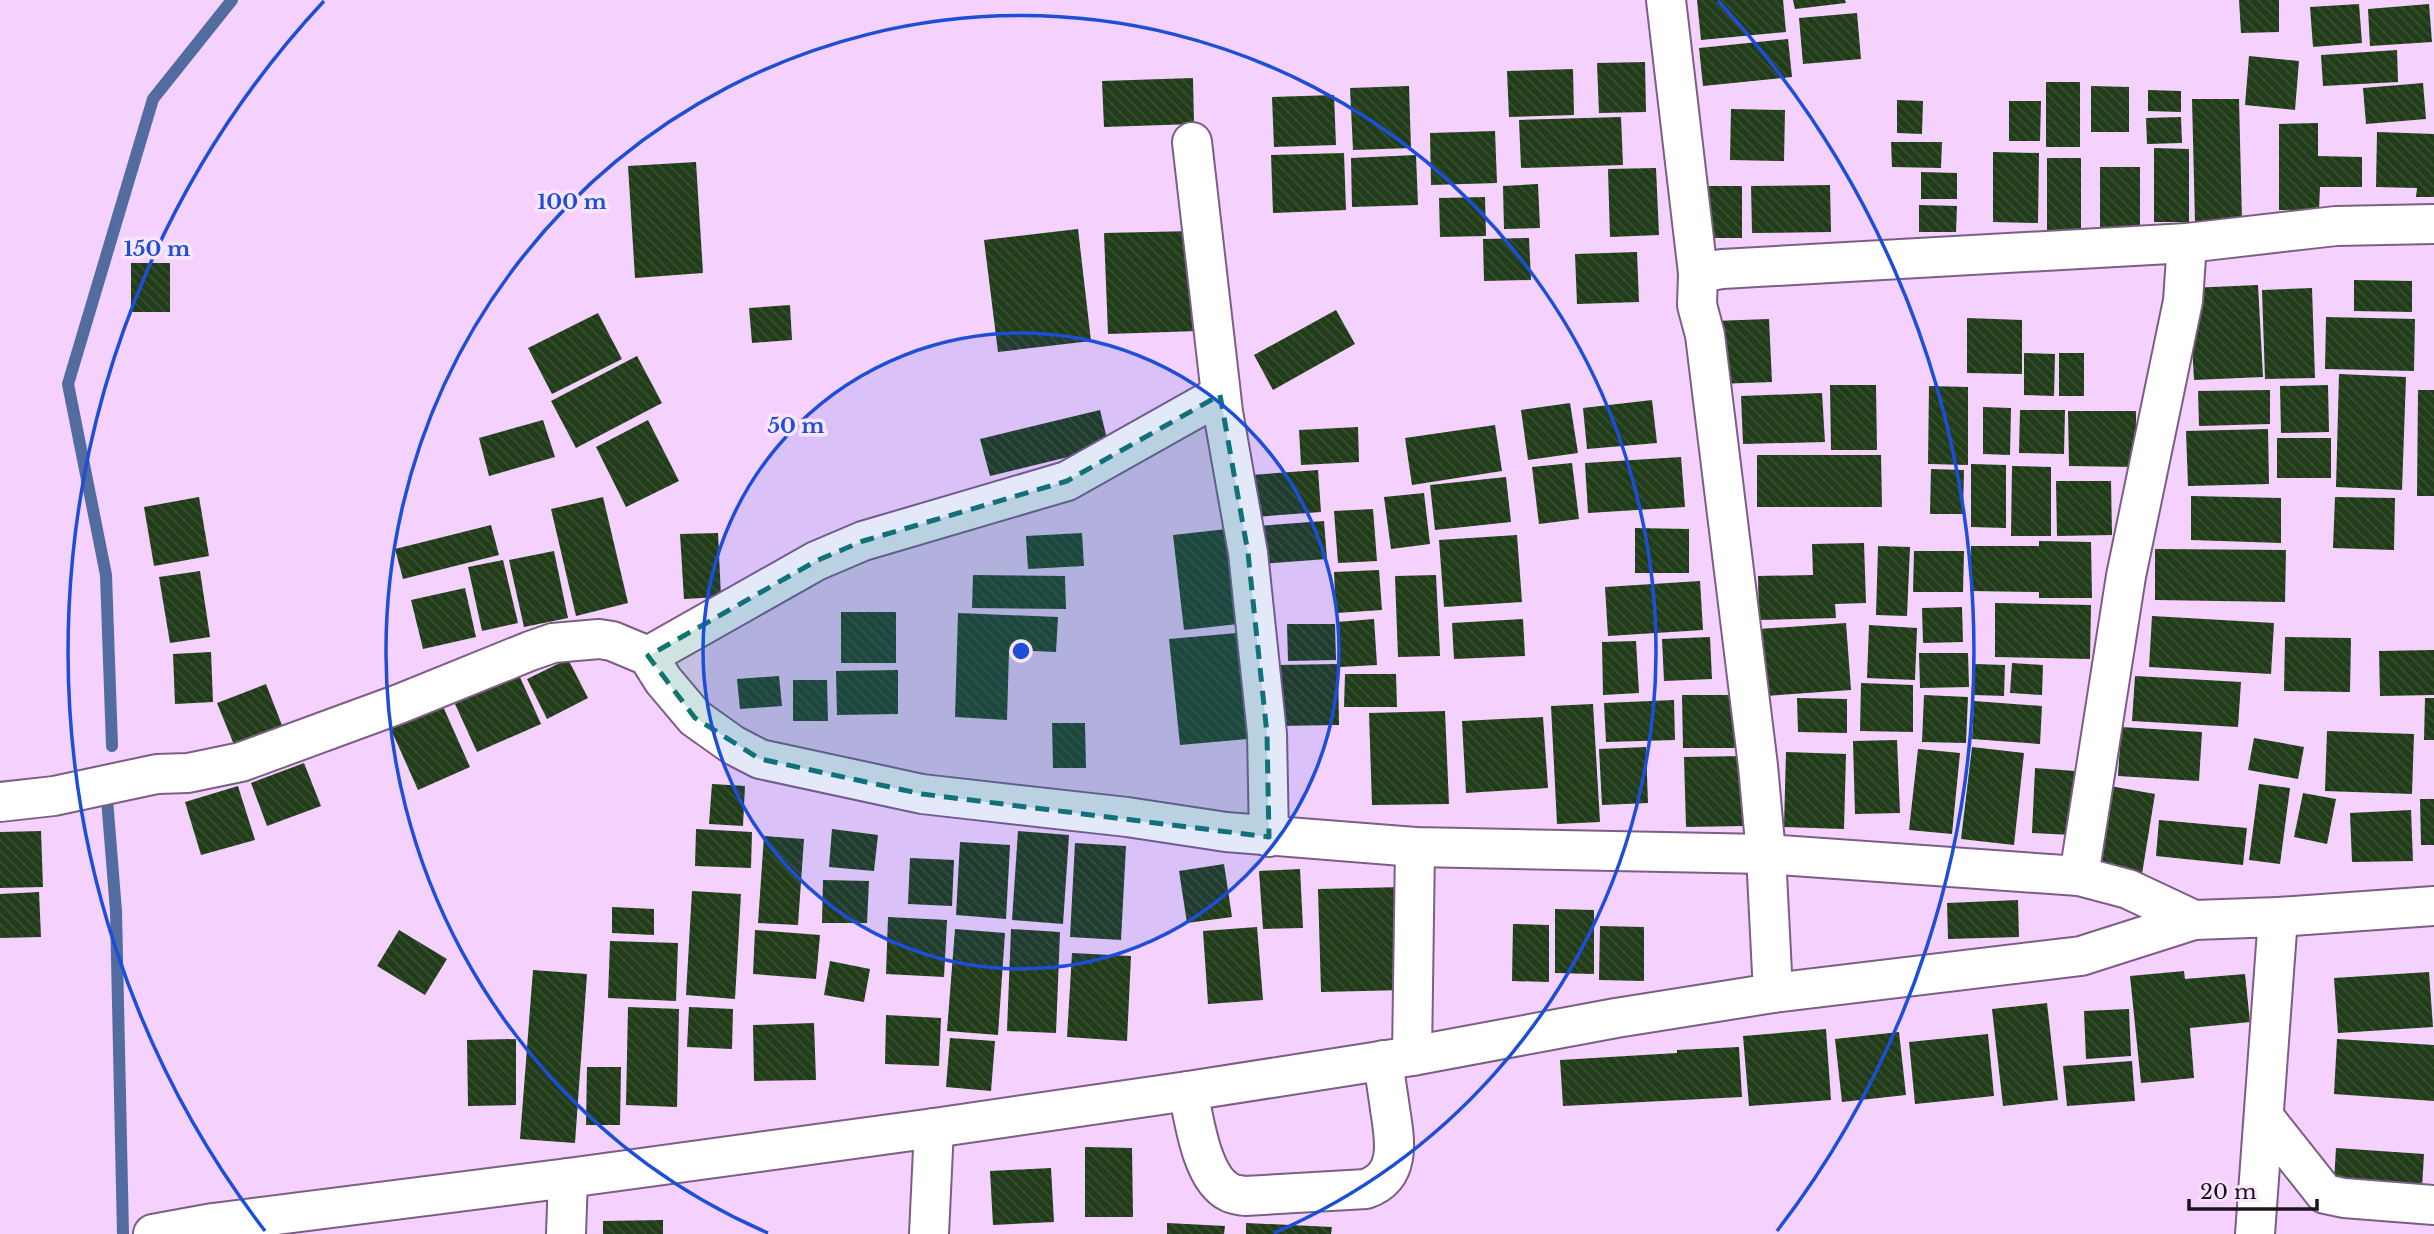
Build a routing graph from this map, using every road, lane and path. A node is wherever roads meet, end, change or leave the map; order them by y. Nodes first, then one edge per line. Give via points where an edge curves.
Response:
1 (1666, 0) edge
2 (1192, 142) dead end
3 (2434, 224) edge
4 (2185, 270) junction
5 (1700, 304) junction
6 (1221, 404) junction
7 (656, 668) junction
8 (0, 802) edge
9 (1269, 837) junction
10 (1415, 847) junction
11 (1766, 854) junction
12 (2079, 876) junction
13 (2434, 906) edge
14 (2278, 917) junction
15 (2194, 920) junction
16 (1773, 993) junction
17 (1398, 1058) junction
18 (1188, 1091) junction
19 (2264, 1117) junction
20 (934, 1128) junction
21 (568, 1178) junction
22 (2434, 1205) edge
23 (153, 1234) edge
24 (566, 1234) edge
25 (929, 1234) edge
26 (2256, 1234) edge

1 - 5 street
2 - 6 street
3 - 4 street via 2336,226
4 - 5 street via 1722,269
4 - 12 street via 2126,576
5 - 11 street
6 - 7 street via 1067,481 863,541 816,561
6 - 9 street via 1248,553 1267,734
7 - 8 street via 612,641 553,643 242,762
7 - 9 street via 695,718 733,745 789,767 922,794
9 - 10 street
10 - 11 street
10 - 17 street
11 - 12 street
11 - 16 street
12 - 15 street via 2128,889
13 - 14 street
14 - 15 street
14 - 19 street
15 - 16 street via 2081,956
16 - 17 street
17 - 18 street
17 - 18 street via 1394,1160 1389,1172 1366,1189 1245,1196 1228,1192 1208,1168
18 - 20 street
19 - 22 street via 2325,1194
19 - 26 street
20 - 21 street
20 - 25 street
21 - 23 street
21 - 24 street

